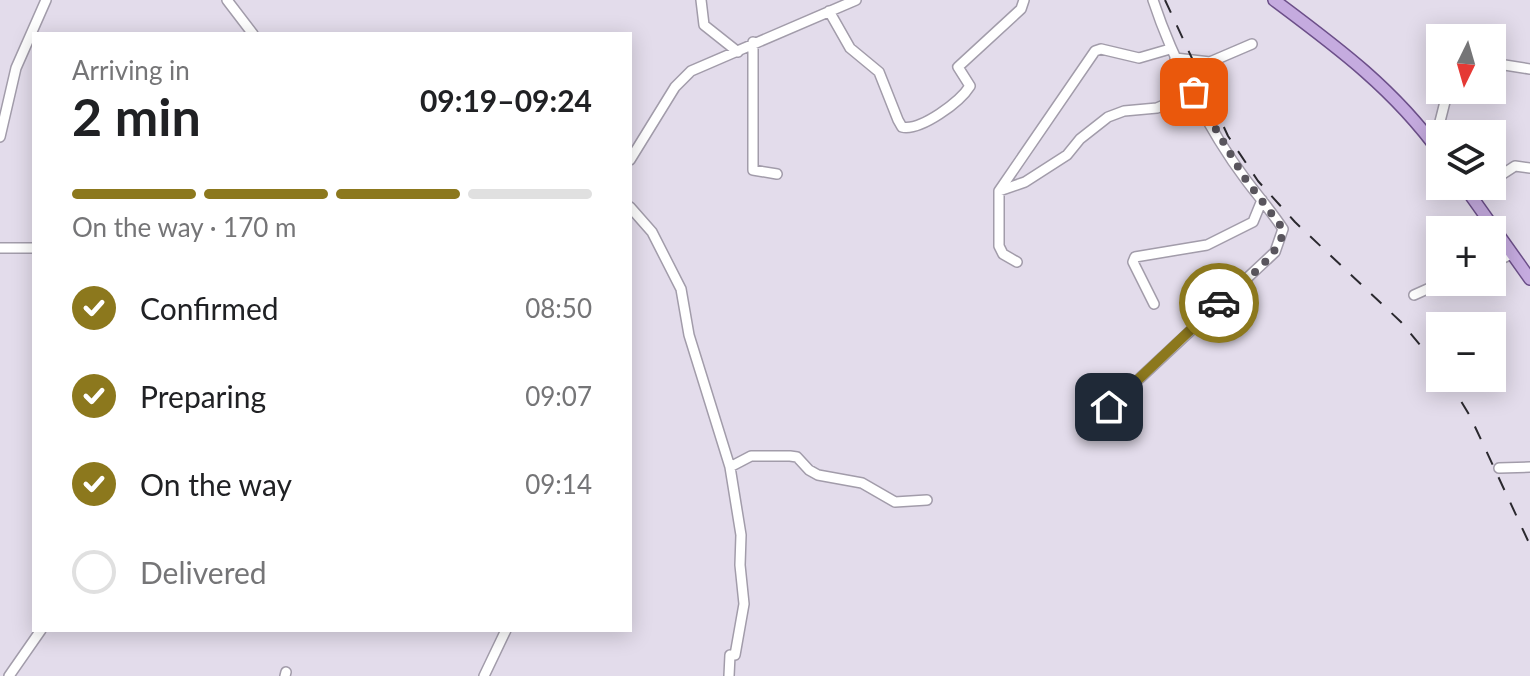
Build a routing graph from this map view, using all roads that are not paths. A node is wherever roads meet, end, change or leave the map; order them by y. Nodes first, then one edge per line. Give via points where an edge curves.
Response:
1 (46, 0) edge
2 (227, 0) edge
3 (701, 0) edge
4 (856, 0) edge
5 (1024, 0) edge
6 (1153, 0) edge
7 (1274, 0) edge
8 (829, 11) junction
9 (251, 32) edge
10 (753, 42) junction
11 (1252, 44) dead end
12 (738, 52) junction
13 (1173, 54) junction
14 (1506, 65) edge
15 (1530, 69) edge
16 (1194, 92) junction
17 (1426, 136) edge
18 (0, 137) edge
19 (632, 157) edge
20 (1530, 168) edge
21 (1506, 172) edge
22 (777, 174) dead end
23 (999, 191) junction
24 (1262, 200) junction
25 (1473, 200) edge
26 (632, 209) edge
27 (0, 248) edge
28 (32, 248) edge
29 (1512, 254) junction
30 (1506, 257) edge
31 (1017, 262) dead end
32 (1530, 279) edge
33 (1426, 290) edge
34 (1414, 295) dead end
35 (1154, 304) dead end
36 (1109, 407) dead end
37 (730, 467) junction
38 (1530, 467) edge
39 (1499, 468) dead end
40 (927, 500) dead end
41 (40, 632) edge
42 (505, 632) edge
43 (9, 676) edge
44 (484, 676) edge
45 (729, 676) edge

1 - 18 street via 16,68
2 - 9 street
3 - 12 street via 704,25
4 - 8 street
5 - 8 street via 1021,9 958,67 970,86 964,97 909,129 898,120 879,72 850,48
6 - 13 street
7 - 17 main road via 1383,85
8 - 10 street
10 - 12 street
10 - 22 street via 753,170
11 - 13 street via 1210,62
12 - 19 street via 691,71 675,87
13 - 16 street
13 - 23 street via 1139,58 1095,51
14 - 15 street
16 - 23 street via 1157,108 1108,117 1067,155 1025,182
16 - 24 street
20 - 21 street via 1515,166
23 - 31 street via 999,246
24 - 35 street via 1253,222 1207,245 1135,257
24 - 36 street via 1283,229 1275,252
25 - 29 main road
26 - 37 street via 652,232 681,289 689,335
27 - 28 street
29 - 30 street
29 - 32 main road
33 - 34 street
37 - 40 street via 751,456 797,457 818,475 862,483 895,502
37 - 45 street via 741,535 744,604
38 - 39 street
41 - 43 street
42 - 44 street

